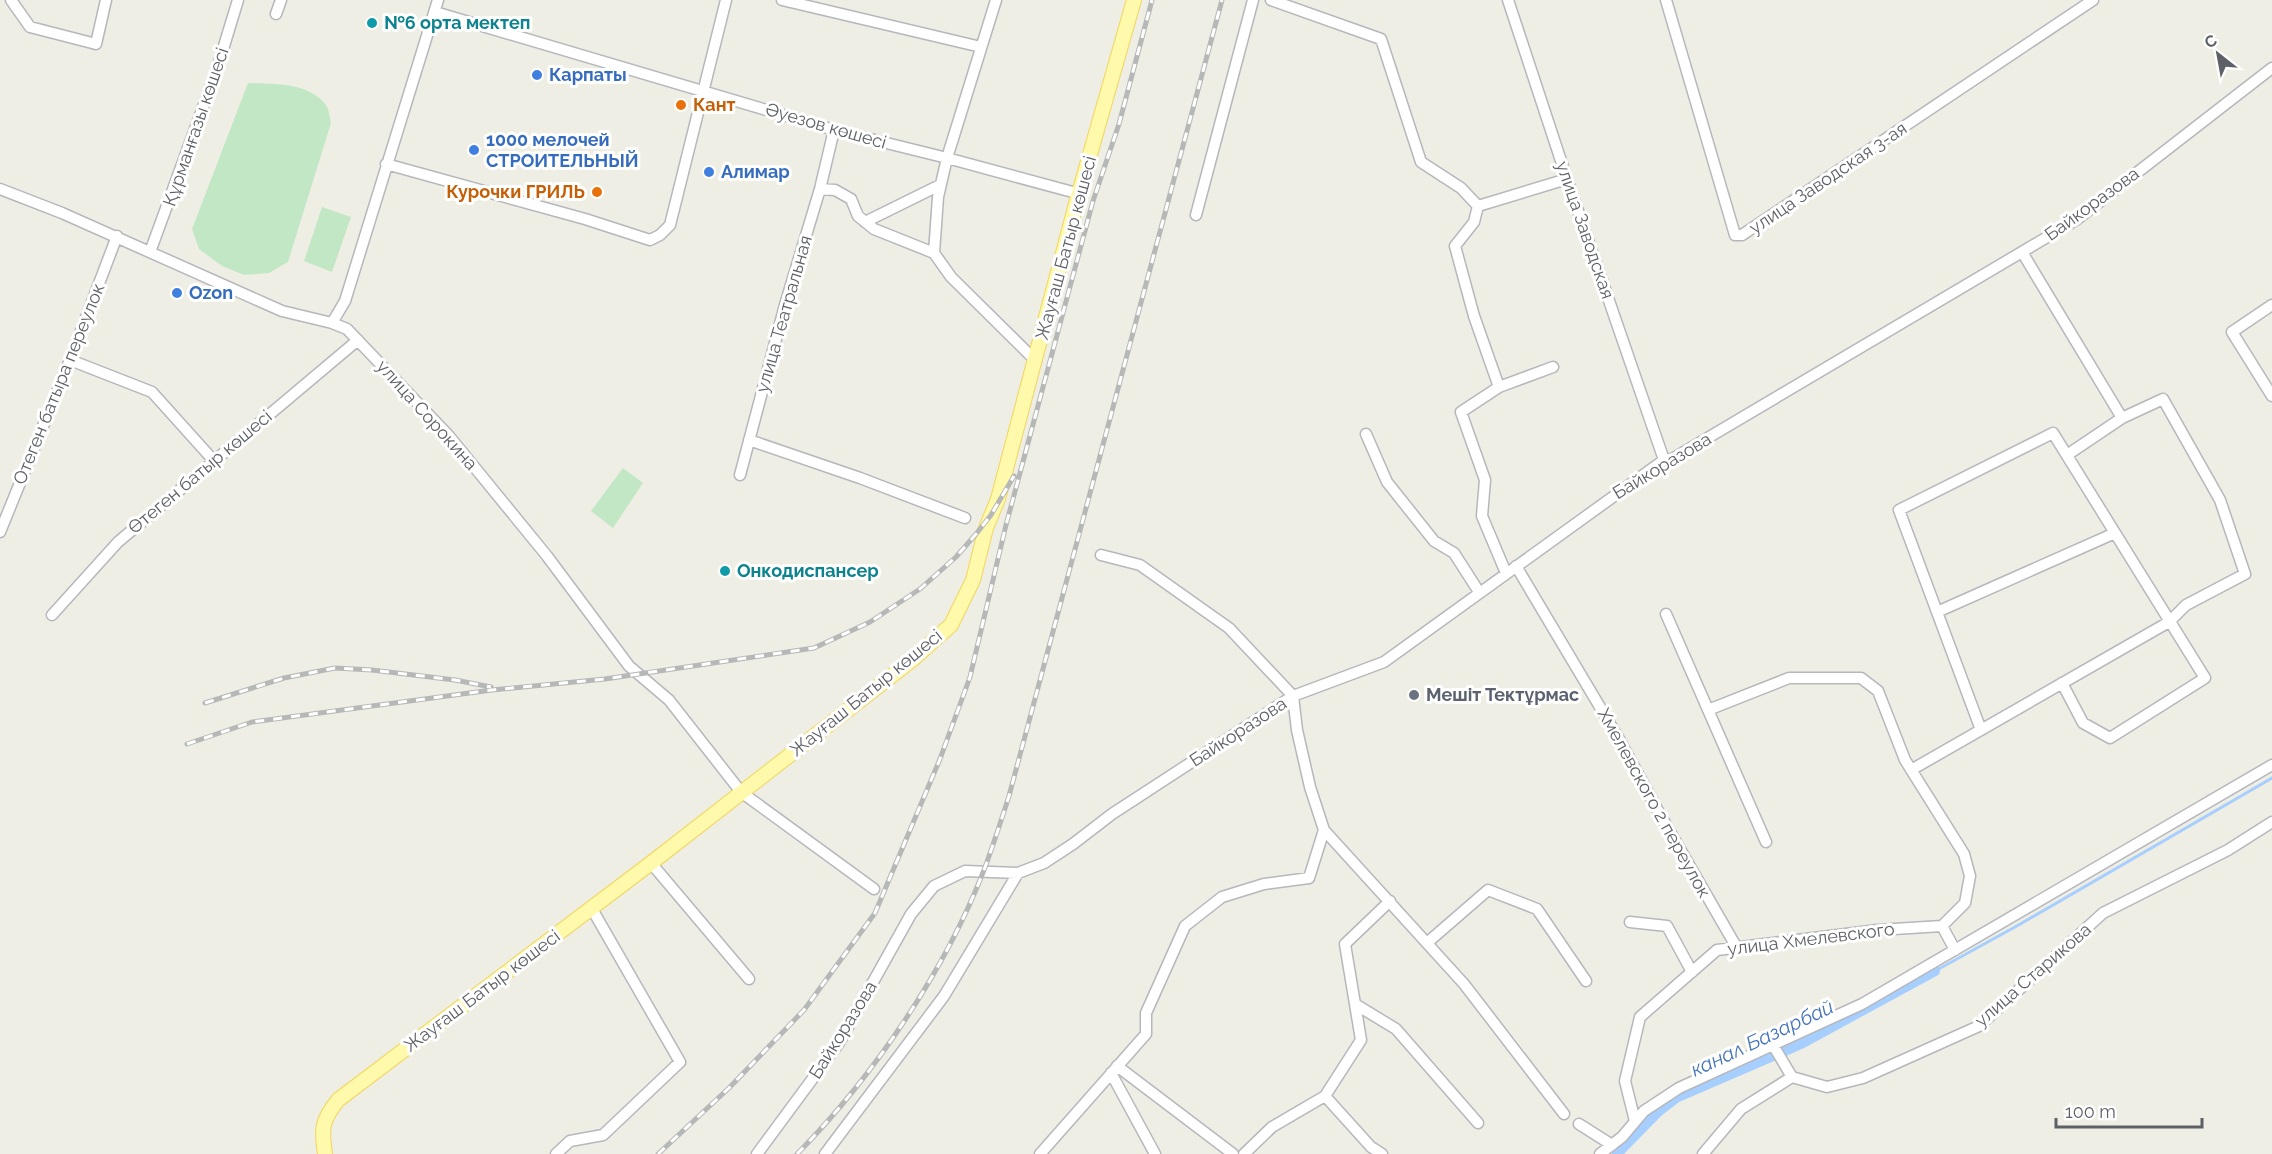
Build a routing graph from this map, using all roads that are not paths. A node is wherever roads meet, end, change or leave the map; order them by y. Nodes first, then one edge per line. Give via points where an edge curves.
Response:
1 (11, 0) edge
2 (106, 0) edge
3 (238, 0) edge
4 (281, 0) edge
5 (438, 0) edge
6 (726, 0) edge
7 (782, 0) edge
8 (996, 0) edge
9 (1134, 0) edge
10 (1253, 0) edge
11 (1271, 0) edge
12 (1509, 0) edge
13 (1666, 0) edge
14 (2093, 0) edge
15 (435, 12) junction
16 (276, 14) dead end
17 (981, 47) junction
18 (2272, 68) edge
19 (704, 91) junction
20 (834, 130) junction
21 (946, 158) junction
22 (386, 164) junction
23 (1567, 179) junction
24 (940, 185) junction
25 (0, 189) edge
26 (820, 189) junction
27 (1080, 194) junction
28 (1478, 206) junction
29 (1196, 215) dead end
30 (865, 222) junction
31 (117, 236) junction
32 (150, 252) junction
33 (2022, 252) junction
34 (934, 254) junction
35 (2272, 305) edge
36 (332, 323) junction
37 (358, 340) junction
38 (70, 360) junction
39 (1036, 361) junction
40 (1553, 367) dead end
41 (1498, 387) junction
42 (2272, 396) edge
43 (2122, 418) junction
44 (1366, 434) dead end
45 (749, 440) junction
46 (2067, 455) junction
47 (1664, 460) junction
48 (214, 461) junction
49 (740, 475) dead end
50 (965, 518) dead end
51 (0, 532) edge
52 (2115, 533) junction
53 (1101, 555) dead end
54 (1516, 566) junction
55 (1506, 573) junction
56 (1479, 592) junction
57 (1936, 612) junction
58 (1666, 614) dead end
59 (52, 615) dead end
60 (2169, 622) junction
61 (2062, 683) junction
62 (1293, 696) junction
63 (1708, 710) junction
64 (1981, 730) junction
65 (2272, 765) edge
66 (1911, 770) junction
67 (741, 792) junction
68 (2272, 822) edge
69 (1324, 830) junction
70 (1766, 842) dead end
71 (651, 863) junction
72 (1018, 873) junction
73 (874, 888) dead end
74 (1390, 901) junction
75 (592, 909) junction
76 (1630, 922) dead end
77 (1942, 926) junction
78 (1428, 942) junction
79 (1737, 948) junction
80 (1955, 950) junction
81 (1692, 972) junction
82 (749, 979) dead end
83 (1586, 981) dead end
84 (1356, 1004) junction
85 (1773, 1045) junction
86 (1114, 1070) junction
87 (1791, 1075) junction
88 (1325, 1096) junction
89 (1564, 1114) dead end
90 (1635, 1121) junction
91 (1478, 1123) dead end
92 (1579, 1124) dead end
93 (1612, 1145) junction
94 (325, 1154) edge
95 (556, 1154) edge
96 (757, 1154) edge
97 (825, 1154) edge
98 (1040, 1154) edge
99 (1155, 1154) edge
100 (1233, 1154) edge
101 (1244, 1154) edge
102 (1382, 1154) edge
103 (1600, 1154) edge
104 (1703, 1154) edge

1 - 2 street via 30,27 96,44
3 - 32 street, Құрманғазы көшесі
4 - 16 street
5 - 15 street
6 - 19 street
7 - 17 street
8 - 17 street
9 - 27 main road, Жауғаш Батыр көшесі
10 - 29 street
11 - 28 street via 1381,39 1421,162 1461,188
12 - 23 street, улица Заводская
13 - 14 street, улица Заводская 3-ая via 1736,236
15 - 19 street, Әуезов көшесі
15 - 22 street
17 - 21 street
18 - 33 street, Байкоразова via 2076,220
19 - 20 street, Әуезов көшесі
19 - 22 street via 670,225 651,240
20 - 21 street, Әуезов көшесі
20 - 26 street, улица Театральная
21 - 24 street
21 - 27 street, Әуезов көшесі
22 - 36 street via 345,301
23 - 28 street
23 - 47 street, улица Заводская
24 - 30 street
24 - 34 street
25 - 31 street, улица Сорокина
26 - 30 street via 835,190 851,199
26 - 45 street, улица Театральная
27 - 39 main road, Жауғаш Батыр көшесі
28 - 41 street via 1474,222 1455,246
30 - 34 street
31 - 32 street, улица Сорокина
31 - 38 street, Отеген батыра переулок
32 - 36 street, улица Сорокина via 282,311
33 - 43 street
33 - 47 street, Байкоразова via 1672,459
34 - 39 street via 951,278
35 - 42 street via 2232,332
36 - 37 street, улица Сорокина via 347,329
37 - 48 street, Өтеген батыр көшесі
37 - 67 street, улица Сорокина via 449,436 547,556 629,666 669,700
38 - 48 street via 152,392
38 - 51 street, Отеген батыра переулок
39 - 67 main road, Жауғаш Батыр көшесі via 973,580 951,625 912,660
40 - 41 street
41 - 55 street via 1461,412 1485,480 1482,516
43 - 46 street
43 - 60 street via 2163,399 2220,500 2245,574 2186,605
44 - 56 street via 1387,482 1434,541 1454,553
45 - 49 street, улица Театральная
45 - 50 street
46 - 52 street
46 - 57 street via 2053,433 1899,510
47 - 54 street, Байкоразова
48 - 59 street, Өтеген батыр көшесі via 118,542
52 - 57 street
52 - 60 street
53 - 62 street via 1140,565 1229,628
54 - 55 street, Байкоразова
54 - 79 street, Хмелевского 2 переулок
55 - 56 street, Байкоразова
56 - 62 street, Байкоразова via 1384,662
57 - 64 street
58 - 63 street
60 - 61 street
60 - 61 street via 2205,678 2110,738 2083,723
61 - 64 street
62 - 69 street via 1310,787
62 - 72 street, Байкоразова via 1054,856
63 - 66 street via 1789,678 1861,678 1878,691
63 - 70 street
64 - 66 street
65 - 80 street
66 - 77 street via 1964,854 1970,876 1965,903
67 - 71 main road, Жауғаш Батыр көшесі
67 - 73 street, улица Сорокина
68 - 87 street, улица Старикова via 2228,850 2103,914 1979,1026 1863,1078 1827,1086
69 - 74 street
69 - 86 street via 1309,878 1264,884 1222,897 1185,926 1146,1013 1146,1034
71 - 75 main road, Жауғаш Батыр көшесі
71 - 82 street
72 - 96 street, Байкоразова via 965,871 934,886 911,914 839,1043
72 - 97 street via 944,996
74 - 78 street
74 - 84 street via 1345,944
75 - 94 main road, Жауғаш Батыр көшесі via 338,1100 325,1117
75 - 95 street via 680,1062 603,1135 570,1140
76 - 81 street via 1667,926
77 - 79 street, улица Хмелевского
77 - 80 street
78 - 83 street via 1488,890 1538,909
78 - 89 street
79 - 81 street, улица Хмелевского via 1717,950
80 - 85 street via 1862,1004
81 - 90 street, улица Хмелевского via 1640,1017 1625,1081
84 - 88 street via 1362,1040
84 - 91 street via 1396,1029
85 - 87 street
85 - 90 street via 1679,1088
86 - 98 street
86 - 99 street
86 - 100 street
87 - 104 street via 1741,1109
88 - 101 street via 1272,1127
88 - 102 street
90 - 93 street
92 - 93 street
93 - 103 street

